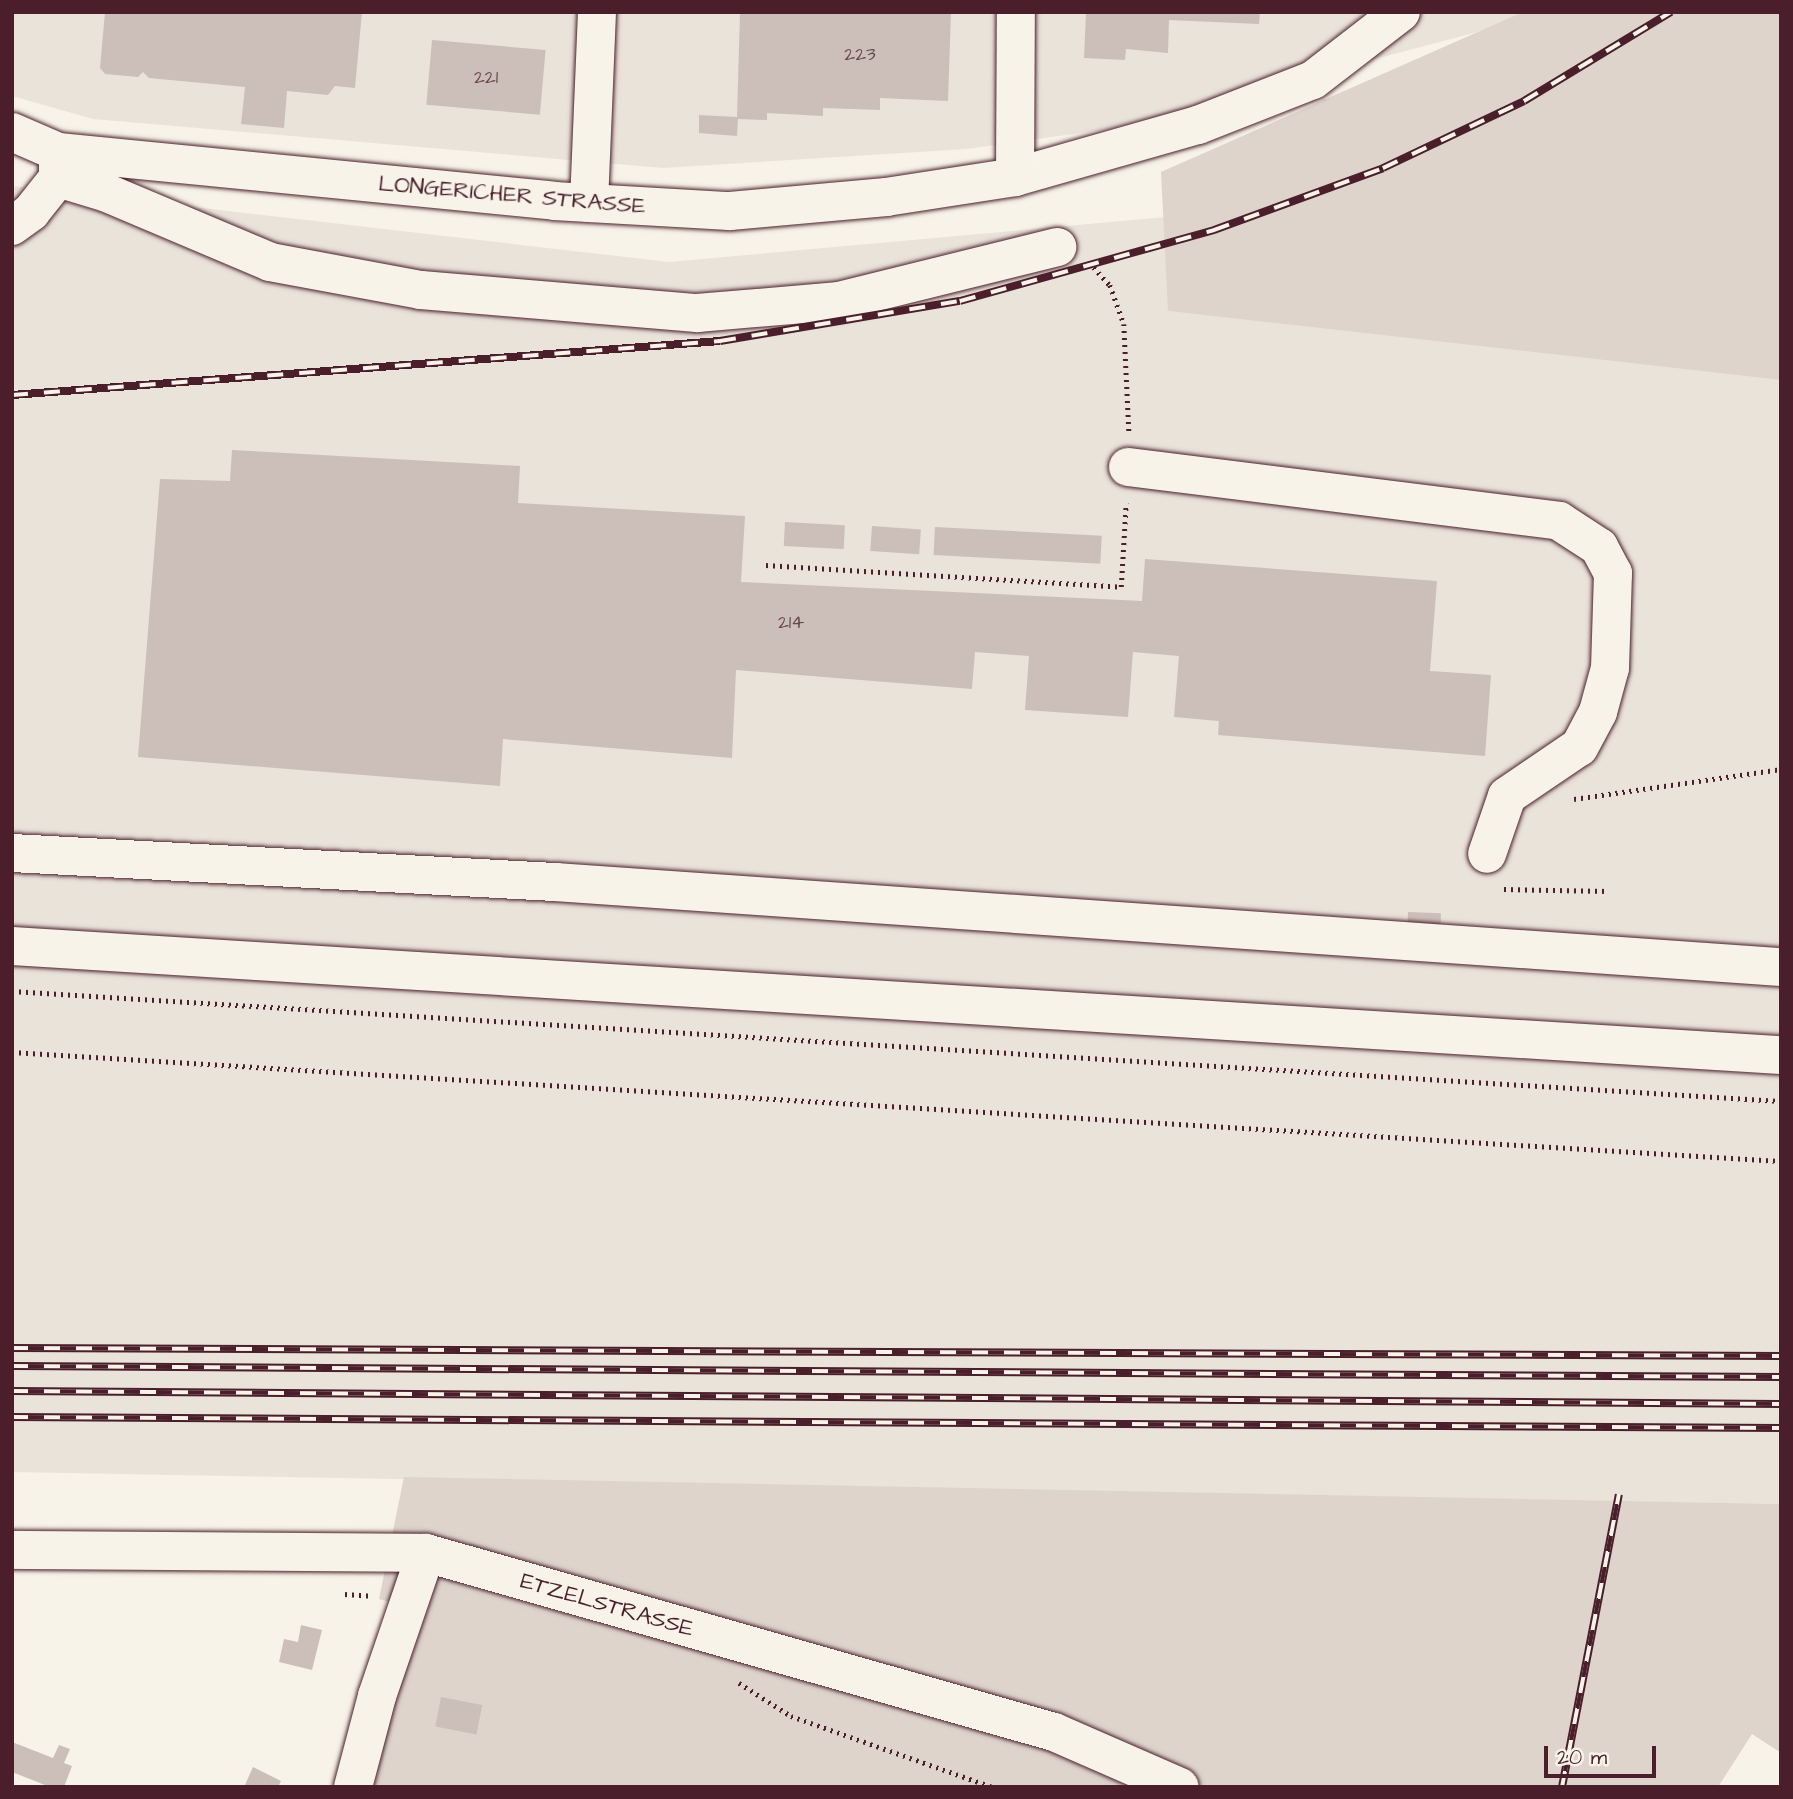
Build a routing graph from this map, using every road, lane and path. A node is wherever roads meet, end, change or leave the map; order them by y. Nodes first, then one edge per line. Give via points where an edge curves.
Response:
1 (597, 12) edge
2 (1016, 12) edge
3 (1401, 12) edge
4 (12, 132) edge
5 (58, 165) junction
6 (1015, 177) junction
7 (589, 203) junction
8 (12, 226) edge
9 (1057, 247) joint
10 (1128, 467) junction
11 (765, 565) dead end
12 (1781, 769) edge
13 (1505, 802) junction
14 (12, 853) edge
15 (1494, 872) joint
16 (1609, 891) dead end
17 (12, 946) edge
18 (1781, 967) edge
19 (12, 991) edge
20 (12, 1052) edge
21 (1781, 1055) edge
22 (1781, 1101) edge
23 (1781, 1161) edge
24 (12, 1550) edge
25 (426, 1553) junction
26 (330, 1593) dead end
27 (410, 1599) junction
28 (735, 1681) dead end
29 (353, 1787) edge
30 (993, 1787) edge
31 (1180, 1787) edge

1 - 7 street
2 - 6 street
3 - 6 street, LONGERICHER STRASSE via 1313,80 1198,125
4 - 5 street, LONGERICHER STRASSE
5 - 7 street, LONGERICHER STRASSE
5 - 8 street via 31,212
5 - 9 street via 107,192 270,262 421,290 697,313 839,301
6 - 7 street, LONGERICHER STRASSE via 886,197 730,211
9 - 10 path via 1093,265 1110,285 1124,324
10 - 11 path via 1121,586
10 - 13 street via 1559,522 1599,547 1613,573 1610,668 1598,712 1579,747
12 - 13 path via 1649,791
13 - 15 street
14 - 18 street via 555,882
15 - 16 path
17 - 21 street
19 - 22 path
20 - 23 path
24 - 25 street, ETZELSTRASSE
25 - 27 street
25 - 31 street, ETZELSTRASSE via 1054,1732
26 - 27 path
27 - 29 street
28 - 30 path via 791,1716

